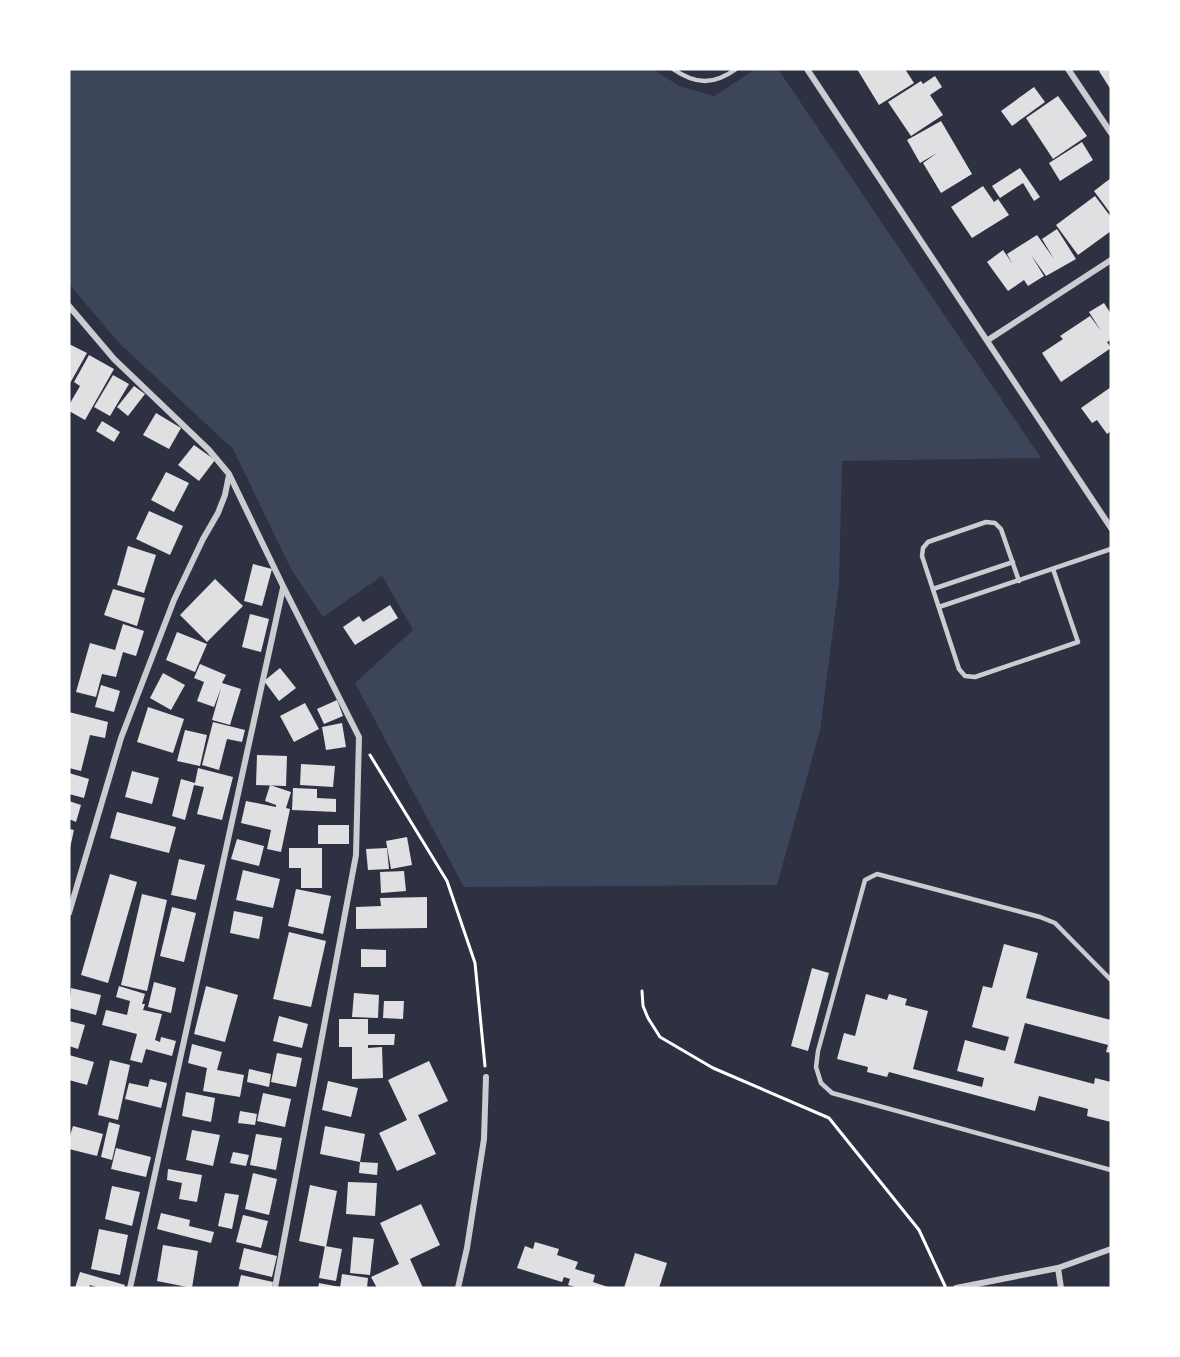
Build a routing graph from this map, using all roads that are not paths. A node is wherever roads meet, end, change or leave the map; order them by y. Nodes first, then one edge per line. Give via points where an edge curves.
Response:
1 (673, 69) edge
2 (736, 69) edge
3 (807, 69) edge
4 (1068, 69) edge
5 (1111, 133) edge
6 (1111, 260) edge
7 (69, 306) edge
8 (988, 340) junction
9 (229, 474) junction
10 (1111, 528) edge
11 (1111, 549) edge
12 (1012, 562) junction
13 (1053, 569) junction
14 (1019, 581) junction
15 (284, 588) junction
16 (933, 589) junction
17 (939, 607) junction
18 (69, 913) edge
19 (1111, 980) edge
20 (486, 1077) road end
21 (1111, 1170) edge
22 (1111, 1249) edge
23 (1058, 1269) junction
24 (130, 1288) edge
25 (275, 1288) edge
26 (458, 1288) edge
27 (956, 1288) edge
28 (1061, 1288) edge

1 - 2 lane via 687,77 710,81
3 - 8 street
4 - 5 street
6 - 8 street
7 - 9 street via 114,359
8 - 10 street
9 - 15 street
9 - 18 street via 218,513 174,600 121,738
11 - 13 lane
12 - 14 lane
12 - 16 lane
12 - 16 lane via 1001,529 995,523 986,522 938,538 928,542 922,556
13 - 14 lane
13 - 17 lane via 1078,642 975,677 965,676 959,669
14 - 17 lane
15 - 24 street
15 - 25 street via 359,737 356,855
16 - 17 lane
19 - 21 lane via 1056,923 877,874 865,880 816,1067 821,1083 832,1093
20 - 26 street via 484,1139
22 - 23 street
23 - 27 street
23 - 28 street

